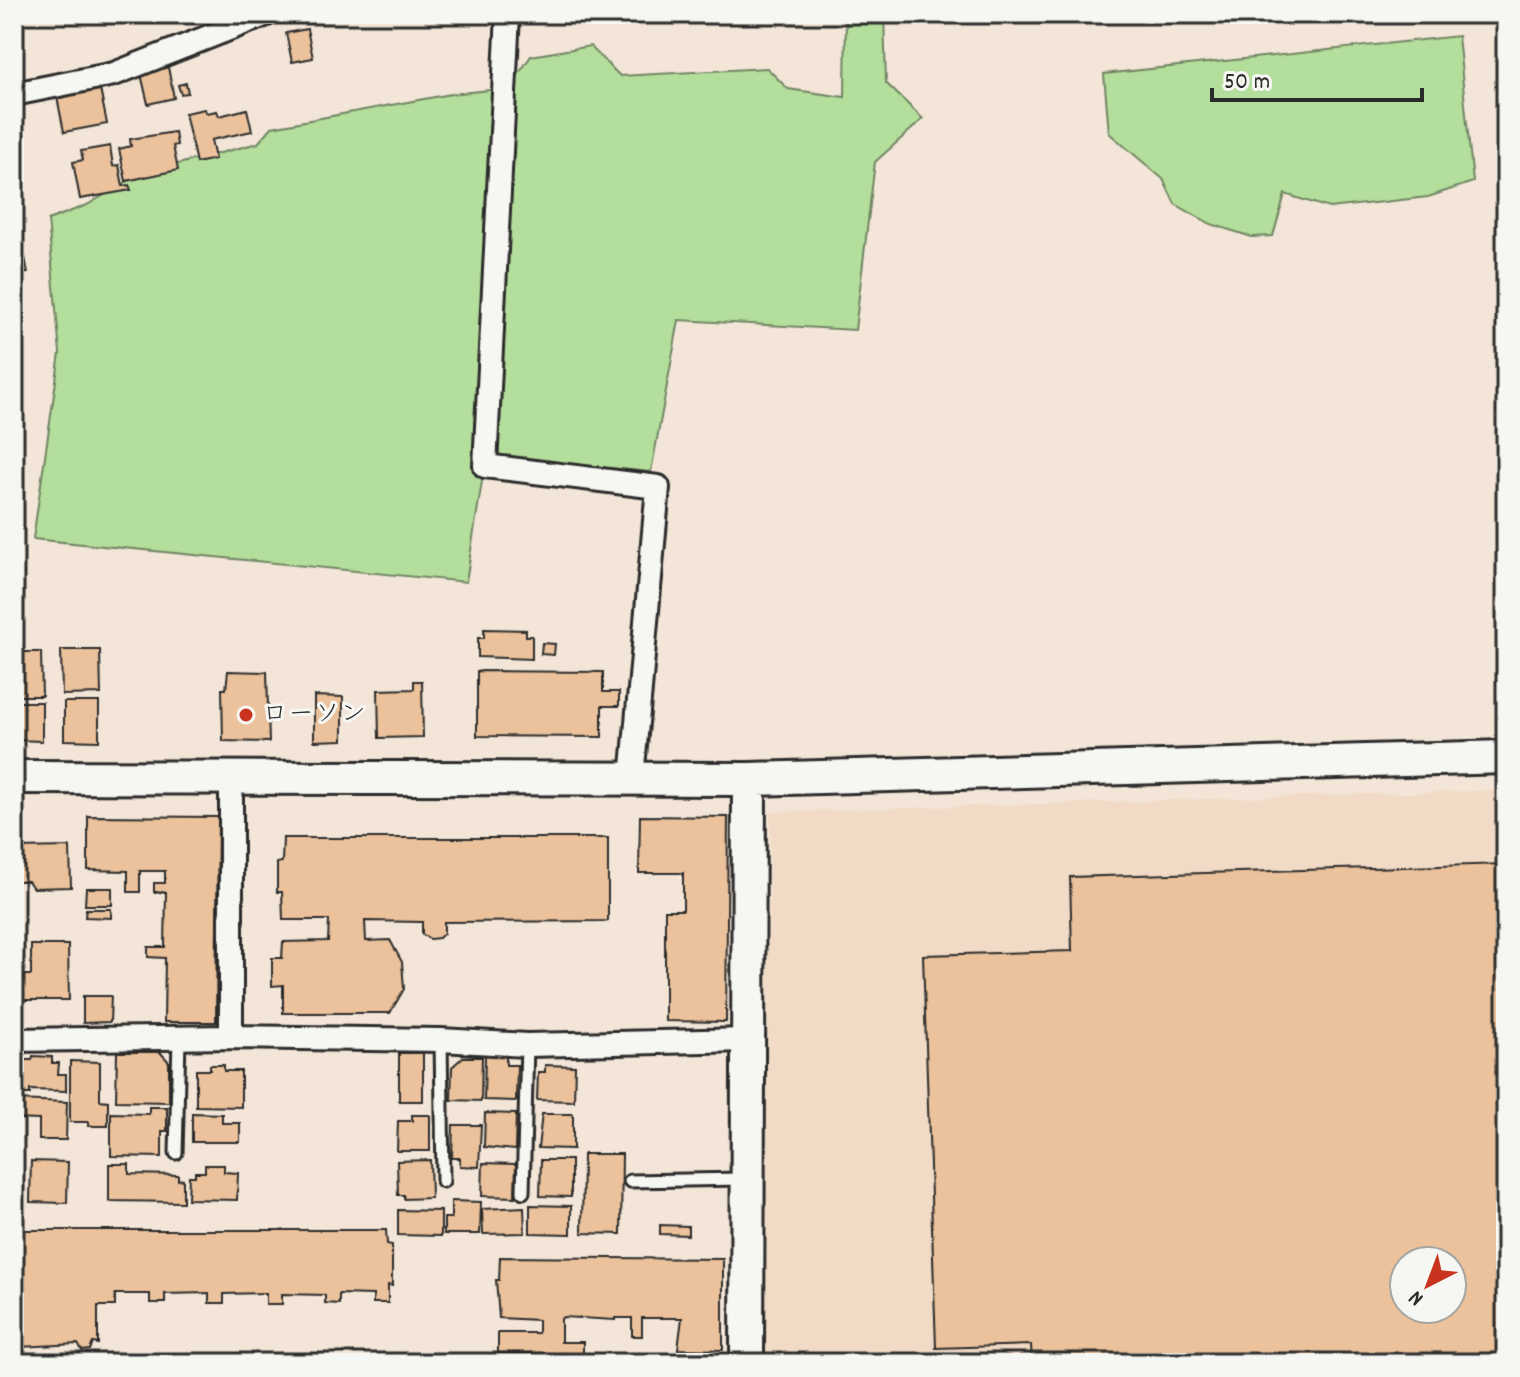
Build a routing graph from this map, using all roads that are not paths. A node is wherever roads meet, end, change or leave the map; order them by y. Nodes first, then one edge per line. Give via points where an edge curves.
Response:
1 (267, 14) edge
2 (508, 14) edge
3 (14, 94) edge
4 (1506, 757) edge
5 (14, 777) edge
6 (231, 777) junction
7 (632, 779) junction
8 (749, 779) junction
9 (231, 1037) junction
10 (179, 1039) junction
11 (14, 1040) edge
12 (441, 1040) junction
13 (748, 1040) junction
14 (527, 1045) junction
15 (176, 1153) dead end
16 (748, 1179) junction
17 (443, 1181) dead end
18 (630, 1181) dead end
19 (523, 1192) dead end
20 (747, 1363) edge

1 - 3 street via 114,74
2 - 7 street via 485,466 658,487
4 - 8 street
5 - 6 street
6 - 7 street
6 - 9 street
7 - 8 street
8 - 13 street
9 - 10 street
9 - 12 street
10 - 11 street
10 - 15 lane
12 - 14 street
12 - 17 lane
13 - 14 street
13 - 16 street
14 - 19 lane
16 - 18 lane
16 - 20 street

